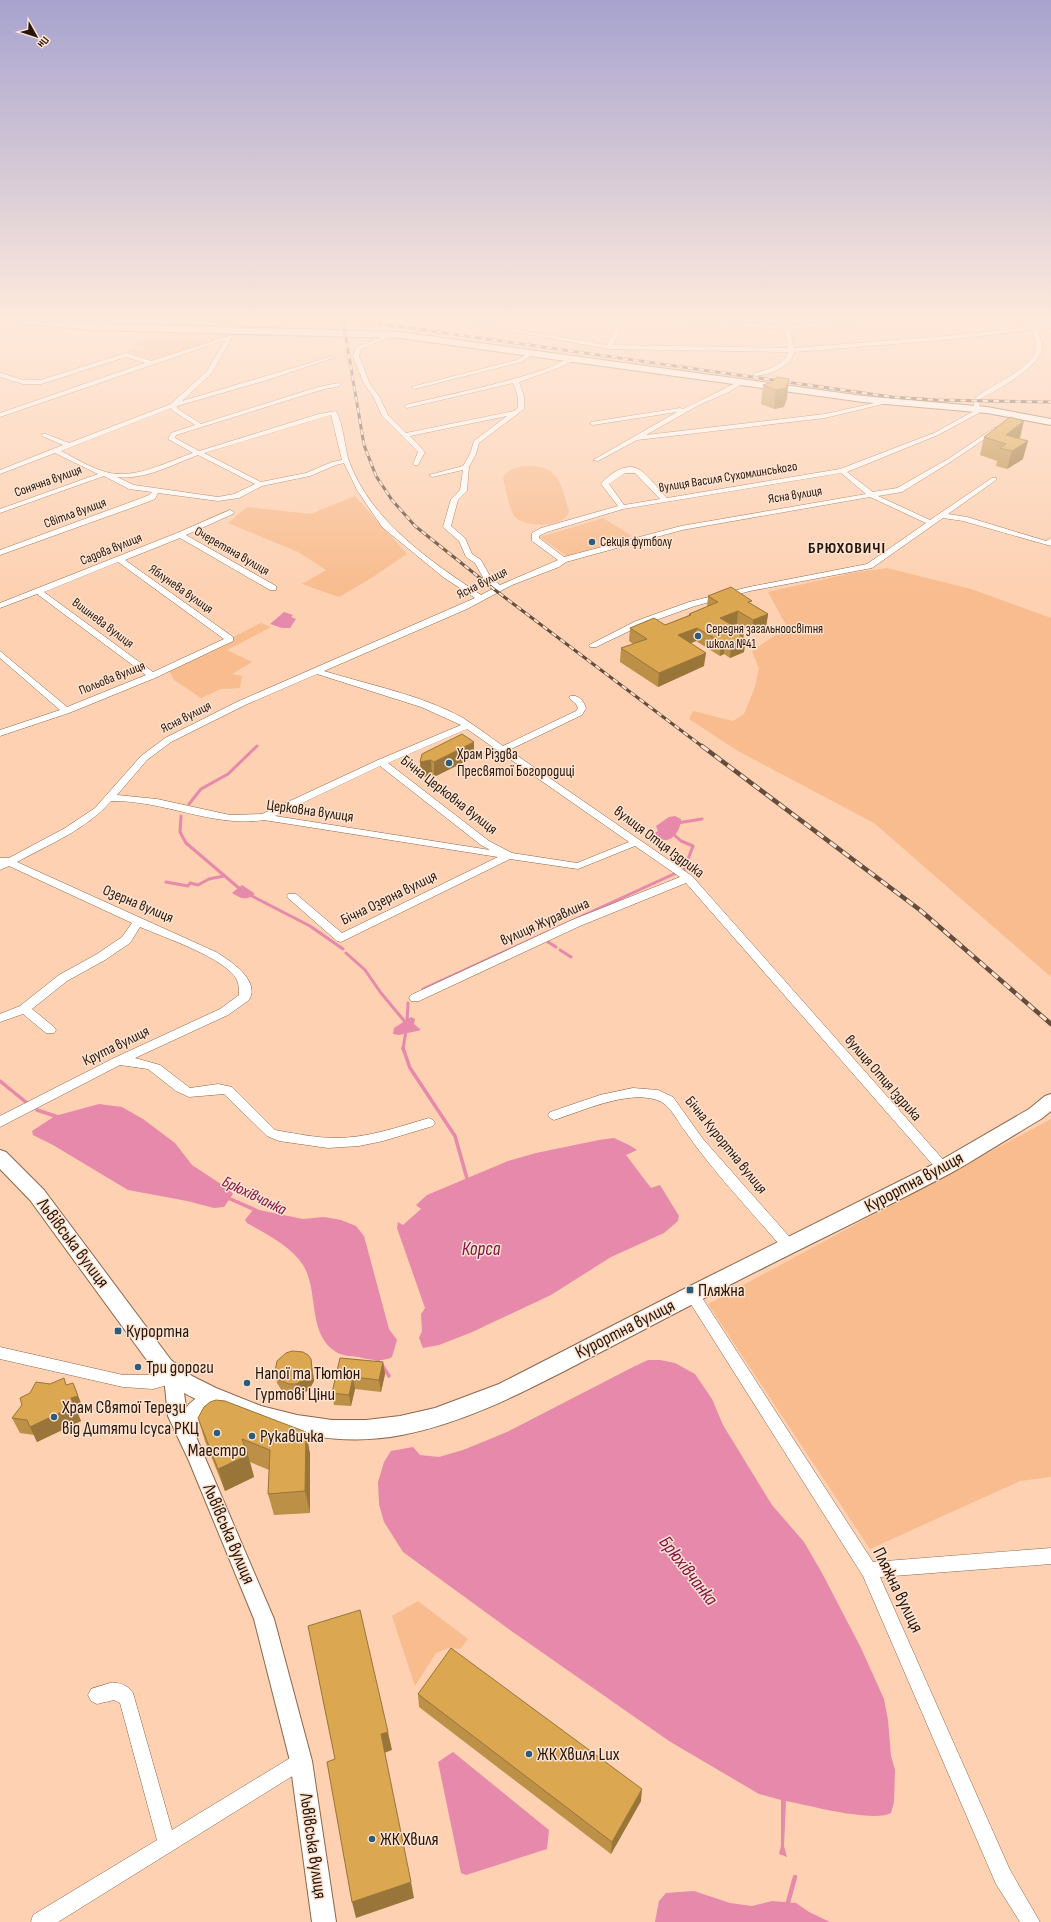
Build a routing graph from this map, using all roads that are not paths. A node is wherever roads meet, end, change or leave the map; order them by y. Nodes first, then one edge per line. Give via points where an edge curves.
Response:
1 (12, 411) edge
2 (159, 411) edge
3 (177, 411) edge
4 (248, 411) edge
5 (383, 411) edge
6 (682, 411) edge
7 (686, 411) edge
8 (849, 411) edge
9 (977, 411) edge
10 (987, 411) edge
11 (517, 412) joint
12 (0, 415) edge
13 (1013, 415) junction
14 (593, 422) dead end
15 (1051, 422) edge
16 (200, 426) junction
17 (44, 435) dead end
18 (407, 435) junction
19 (637, 438) junction
20 (70, 446) junction
21 (56, 451) junction
22 (198, 453) junction
23 (596, 460) dead end
24 (346, 461) junction
25 (416, 464) dead end
26 (466, 467) junction
27 (2, 470) edge
28 (842, 471) junction
29 (104, 474) junction
30 (432, 475) dead end
31 (994, 479) dead end
32 (260, 484) junction
33 (156, 491) junction
34 (873, 496) junction
35 (664, 499) junction
36 (622, 507) junction
37 (0, 511) edge
38 (230, 512) dead end
39 (941, 515) junction
40 (931, 523) junction
41 (180, 535) junction
42 (1050, 542) edge
43 (0, 553) edge
44 (119, 559) junction
45 (563, 560) junction
46 (273, 588) dead end
47 (499, 588) junction
48 (38, 592) junction
49 (481, 598) junction
50 (0, 606) edge
51 (230, 639) joint
52 (594, 645) dead end
53 (0, 654) edge
54 (317, 671) junction
55 (152, 676) junction
56 (573, 698) dead end
57 (66, 711) junction
58 (467, 726) junction
59 (0, 733) edge
60 (502, 750) junction
61 (381, 762) junction
62 (109, 798) junction
63 (264, 817) junction
64 (637, 842) junction
65 (509, 856) junction
66 (3, 862) edge
67 (688, 878) junction
68 (292, 896) dead end
69 (138, 922) junction
70 (245, 997) joint
71 (415, 998) dead end
72 (24, 1009) junction
73 (0, 1018) edge
74 (50, 1030) dead end
75 (118, 1061) junction
76 (1051, 1101) edge
77 (554, 1115) dead end
78 (0, 1122) edge
79 (429, 1123) dead end
80 (0, 1157) edge
81 (943, 1168) junction
82 (789, 1246) junction
83 (692, 1294) junction
84 (0, 1353) edge
85 (173, 1377) junction
86 (221, 1400) junction
87 (185, 1431) junction
88 (1051, 1556) edge
89 (869, 1570) junction
90 (97, 1696) dead end
91 (301, 1762) junction
92 (167, 1844) junction
93 (40, 1922) edge
94 (324, 1922) edge
95 (1031, 1922) edge

1 - 12 street
2 - 20 street
3 - 16 street
4 - 16 street
5 - 18 street via 395,427
6 - 14 street
7 - 19 street
8 - 19 street via 825,416
9 - 28 street, вулиця Василя Сухомлинського via 940,432
10 - 13 main road
11 - 18 street
11 - 26 street via 476,442
13 - 15 main road
13 - 34 street, Ясна вулиця via 950,460 899,490
16 - 22 street via 170,436 175,442
17 - 20 street
18 - 25 street via 422,452
19 - 23 street
20 - 21 street
21 - 27 street
21 - 29 street
22 - 24 street via 334,412
22 - 29 street via 140,474
22 - 32 street
24 - 32 street via 302,476
24 - 49 street via 361,490 385,525 446,575
26 - 30 street
26 - 47 street via 468,469 463,491 455,499 447,527 462,540 469,555 478,562 488,579
28 - 34 street
28 - 35 street, вулиця Василя Сухомлинського
29 - 33 street via 132,487
29 - 37 street, Сонячна вулиця
31 - 39 street
32 - 33 street via 236,496 218,499
33 - 43 street, Світла вулиця via 152,497 142,501
34 - 40 street
34 - 45 street, Ясна вулиця via 696,525
35 - 36 street, вулиця Василя Сухомлинського
35 - 36 street via 637,471 620,471 605,484
36 - 45 street, вулиця Василя Сухомлинського via 544,530 535,535 538,542
38 - 41 street, Садова вулиця
39 - 40 street
39 - 42 street
40 - 52 street via 869,566 710,599 657,615
41 - 44 street, Садова вулиця
41 - 46 street, Очеретяна вулиця
44 - 48 street, Садова вулиця
44 - 51 street, Яблунева вулиця
45 - 47 street, Ясна вулиця
47 - 49 street, Ясна вулиця
48 - 50 street, Садова вулиця
48 - 55 street, Вишнева вулиця
49 - 54 street, Ясна вулиця via 468,606
51 - 55 street, Польова вулиця
53 - 57 street
54 - 58 street, вулиця Отця Іздрика via 394,693 437,709
54 - 62 street, Ясна вулиця via 242,703 168,740 144,758
55 - 57 street, Польова вулиця
56 - 60 street via 582,708 579,713
57 - 59 street, Польова вулиця
58 - 60 street, вулиця Отця Іздрика
58 - 61 street
60 - 64 street, вулиця Отця Іздрика
61 - 63 street
61 - 65 street, Бічна Церковна вулиця via 485,843
62 - 63 street, Церковна вулиця via 135,798 174,805 199,813 251,820
62 - 66 street, Ясна вулиця via 98,810 69,830
63 - 65 street, Церковна вулиця
64 - 65 street, Бічна Церковна вулиця via 578,866
64 - 67 street, вулиця Отця Іздрика
65 - 68 street, Бічна Озерна вулиця via 341,938
66 - 69 street, Озерна вулиця
67 - 71 street, вулиця Журавлина via 576,923
67 - 81 street, вулиця Отця Іздрика
69 - 70 street, Озерна вулиця via 167,932 235,970 245,983
69 - 72 street via 126,940 63,978
70 - 75 street, Крута вулиця via 224,1012
72 - 73 street
72 - 74 street
75 - 78 street, Крута вулиця
75 - 79 street via 156,1067 186,1091 196,1093 222,1088 228,1090 271,1133 279,1136 335,1143 352,1142
76 - 81 main road, Курортна вулиця via 1035,1114
77 - 82 street, Бічна Курортна вулиця via 600,1100 633,1093 658,1095 670,1100 699,1142
80 - 85 main road, Львівська вулиця via 37,1195
81 - 82 main road, Курортна вулиця
82 - 83 main road, Курортна вулиця
83 - 86 main road, Курортна вулиця via 506,1391 424,1421 375,1430 323,1430 301,1427 241,1409
83 - 89 street, Пляжна вулиця
84 - 85 street via 123,1381 152,1382
85 - 86 main road, Курортна вулиця
85 - 87 street, Львівська вулиця via 177,1416
86 - 87 street via 199,1406 191,1414
87 - 91 street, Львівська вулиця via 264,1619
88 - 89 street
89 - 95 street, Пляжна вулиця via 1003,1877
90 - 92 street via 118,1690 127,1698
91 - 92 street
91 - 94 street, Львівська вулиця
92 - 93 street

